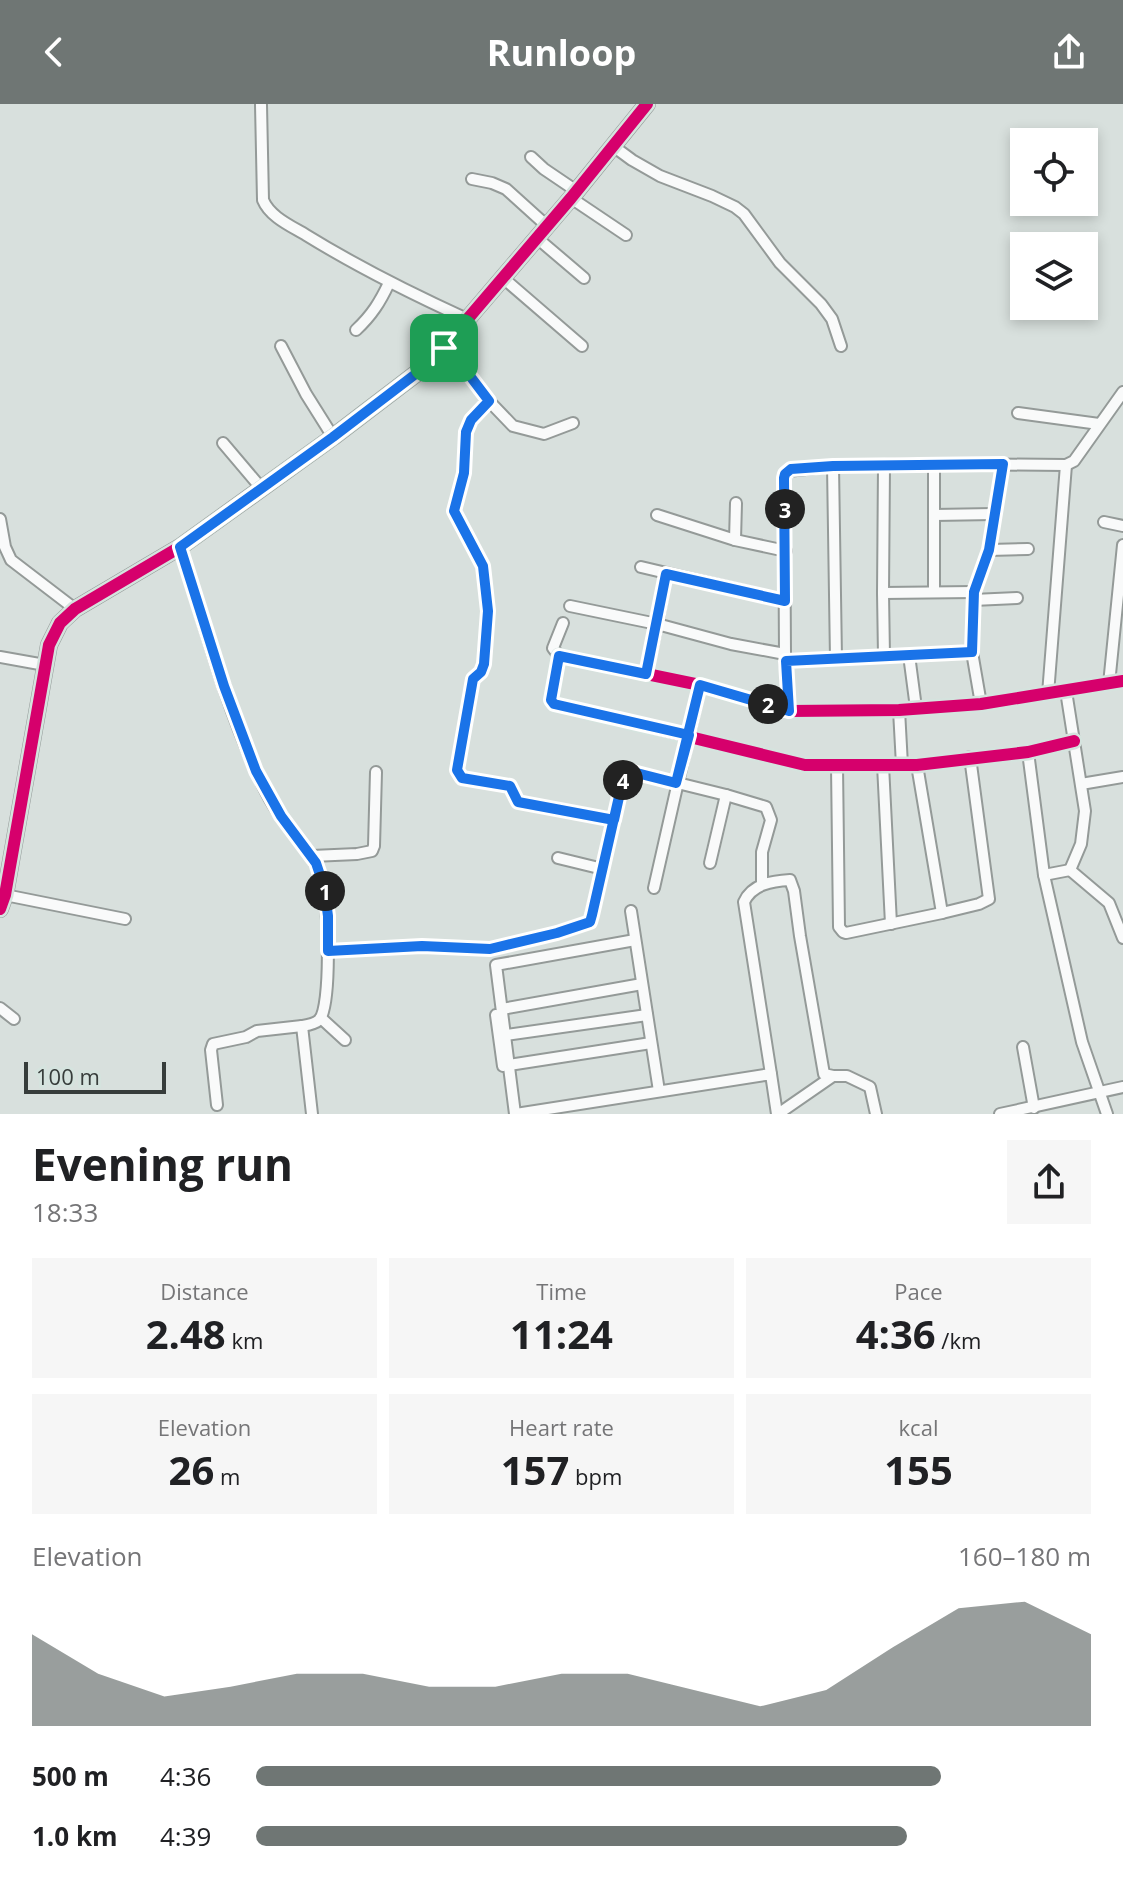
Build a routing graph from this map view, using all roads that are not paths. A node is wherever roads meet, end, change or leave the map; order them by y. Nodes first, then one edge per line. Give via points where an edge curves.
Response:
1 (647, 104) edge
2 (261, 105) edge
3 (613, 146) junction
4 (531, 157) dead end
5 (472, 179) dead end
6 (573, 194) junction
7 (542, 232) junction
8 (626, 235) dead end
9 (502, 277) junction
10 (584, 278) dead end
11 (389, 283) junction
12 (467, 319) junction
13 (356, 330) dead end
14 (281, 346) dead end
15 (582, 346) dead end
16 (841, 346) dead end
17 (444, 348) junction
18 (1123, 392) edge
19 (489, 401) junction
20 (1018, 413) dead end
21 (573, 423) dead end
22 (1099, 424) junction
23 (333, 437) junction
24 (223, 443) dead end
25 (934, 464) junction
26 (1003, 464) junction
27 (1066, 465) junction
28 (833, 466) junction
29 (884, 466) junction
30 (262, 489) junction
31 (736, 503) dead end
32 (994, 514) junction
33 (657, 515) dead end
34 (934, 515) junction
35 (0, 519) edge
36 (1104, 522) dead end
37 (1123, 526) edge
38 (735, 540) junction
39 (1123, 545) edge
40 (180, 547) junction
41 (1028, 549) dead end
42 (989, 550) junction
43 (786, 551) junction
44 (641, 567) dead end
45 (666, 574) junction
46 (1122, 575) edge
47 (934, 591) junction
48 (883, 593) junction
49 (974, 596) junction
50 (1017, 598) dead end
51 (785, 601) junction
52 (570, 606) dead end
53 (75, 609) junction
54 (563, 623) dead end
55 (657, 624) junction
56 (972, 652) junction
57 (909, 655) junction
58 (559, 656) junction
59 (884, 656) junction
60 (0, 657) edge
61 (786, 658) junction
62 (836, 659) junction
63 (45, 665) junction
64 (646, 674) junction
65 (1123, 681) edge
66 (1109, 684) junction
67 (700, 685) junction
68 (1066, 691) junction
69 (1048, 694) junction
70 (981, 704) junction
71 (916, 708) junction
72 (899, 710) junction
73 (789, 711) junction
74 (689, 735) junction
75 (1074, 741) junction
76 (1028, 752) junction
77 (970, 757) junction
78 (883, 765) junction
79 (902, 765) junction
80 (917, 765) junction
81 (837, 766) junction
82 (376, 772) dead end
83 (1123, 777) edge
84 (676, 783) junction
85 (1081, 784) junction
86 (726, 795) junction
87 (614, 820) junction
88 (312, 856) junction
89 (558, 858) dead end
90 (710, 863) dead end
91 (603, 869) junction
92 (1070, 870) junction
93 (1044, 875) junction
94 (762, 883) junction
95 (654, 888) dead end
96 (2, 902) edge
97 (631, 911) dead end
98 (942, 913) junction
99 (125, 919) dead end
100 (891, 924) junction
101 (1123, 938) edge
102 (635, 940) junction
103 (490, 949) junction
104 (328, 951) junction
105 (642, 984) junction
106 (0, 1008) edge
107 (502, 1009) junction
108 (647, 1015) junction
109 (321, 1018) junction
110 (14, 1019) dead end
111 (302, 1026) junction
112 (506, 1035) junction
113 (345, 1040) dead end
114 (651, 1043) junction
115 (1023, 1047) dead end
116 (509, 1065) junction
117 (771, 1074) junction
118 (833, 1076) junction
119 (1123, 1087) edge
120 (659, 1091) junction
121 (1100, 1092) junction
122 (217, 1105) dead end
123 (1034, 1108) junction
124 (312, 1114) edge
125 (514, 1114) edge
126 (777, 1114) edge
127 (876, 1114) edge
128 (1000, 1114) edge
129 (1107, 1114) edge

1 - 3 street
2 - 11 street via 266,206
3 - 6 street
3 - 16 street via 660,176 744,214 780,263 821,304
4 - 6 street
5 - 7 street via 506,189
6 - 7 street
6 - 8 street
7 - 9 street
7 - 10 street
9 - 12 street
9 - 15 street
11 - 12 street
11 - 13 street via 378,306
12 - 17 street
14 - 23 street
17 - 19 street
17 - 23 street
18 - 22 street
19 - 21 street via 513,426 544,434
19 - 87 street via 466,432 464,473 454,507 483,566 488,611 484,664 473,679 457,770 462,778 510,786 518,802
20 - 22 street
22 - 27 street
23 - 30 street
24 - 30 street
25 - 26 street
25 - 29 street
25 - 34 street
26 - 27 street
26 - 32 street
27 - 69 street
28 - 29 street
28 - 43 street via 785,474
28 - 62 street
29 - 48 street
30 - 40 street
31 - 38 street
32 - 34 street
32 - 42 street
33 - 38 street
34 - 47 street
35 - 53 street via 11,560
36 - 37 street
38 - 43 street
39 - 46 street
40 - 53 street
40 - 88 street via 256,771
41 - 42 street
42 - 49 street
43 - 51 street
44 - 45 street
45 - 51 street
45 - 55 street
46 - 66 street
47 - 48 street
47 - 49 street
48 - 59 street
49 - 50 street
49 - 56 street
51 - 61 street
52 - 55 street
53 - 63 street via 54,634
54 - 58 street via 553,648
55 - 61 street
55 - 64 street
56 - 57 street
56 - 70 street
57 - 59 street
57 - 71 street
58 - 64 street
58 - 74 street via 551,691 554,704
59 - 62 street
60 - 63 street
61 - 62 street
61 - 73 street
63 - 96 street
64 - 67 street
65 - 66 street
66 - 68 street
67 - 73 street
67 - 74 street
68 - 69 street
68 - 75 street
69 - 70 street
70 - 71 street
71 - 72 street
72 - 73 street
72 - 79 street
74 - 81 street via 805,765
74 - 84 street
75 - 76 street
75 - 85 street
76 - 77 street
76 - 93 street
77 - 80 street
77 - 98 street via 989,899
78 - 79 street
78 - 81 street
78 - 100 street
79 - 80 street
80 - 98 street
81 - 100 street via 839,927 846,933
82 - 88 street via 372,851
83 - 85 street
84 - 86 street
84 - 87 street via 625,770
84 - 95 street
85 - 92 street via 1081,844
86 - 90 street
86 - 94 street via 766,807 771,820 762,852
87 - 91 street
88 - 104 street via 324,887
89 - 91 street
91 - 103 street via 590,922
92 - 93 street
92 - 101 street via 1109,903
93 - 121 street via 1082,1042
94 - 117 street via 744,902
94 - 118 street via 790,880 824,1074
96 - 99 street
97 - 102 street
98 - 100 street
102 - 105 street
102 - 107 street via 496,965
103 - 104 street
103 - 125 street via 499,1047
104 - 109 street
105 - 107 street
105 - 108 street
106 - 110 street
107 - 112 street
108 - 112 street
108 - 114 street
109 - 111 street
109 - 113 street
111 - 122 street via 257,1031 213,1044
111 - 124 street
112 - 116 street
114 - 116 street
114 - 120 street
115 - 123 street
116 - 125 street
117 - 120 street
117 - 126 street
118 - 126 street
118 - 127 street via 870,1087
119 - 121 street
120 - 125 street
121 - 123 street
121 - 129 street
123 - 128 street

